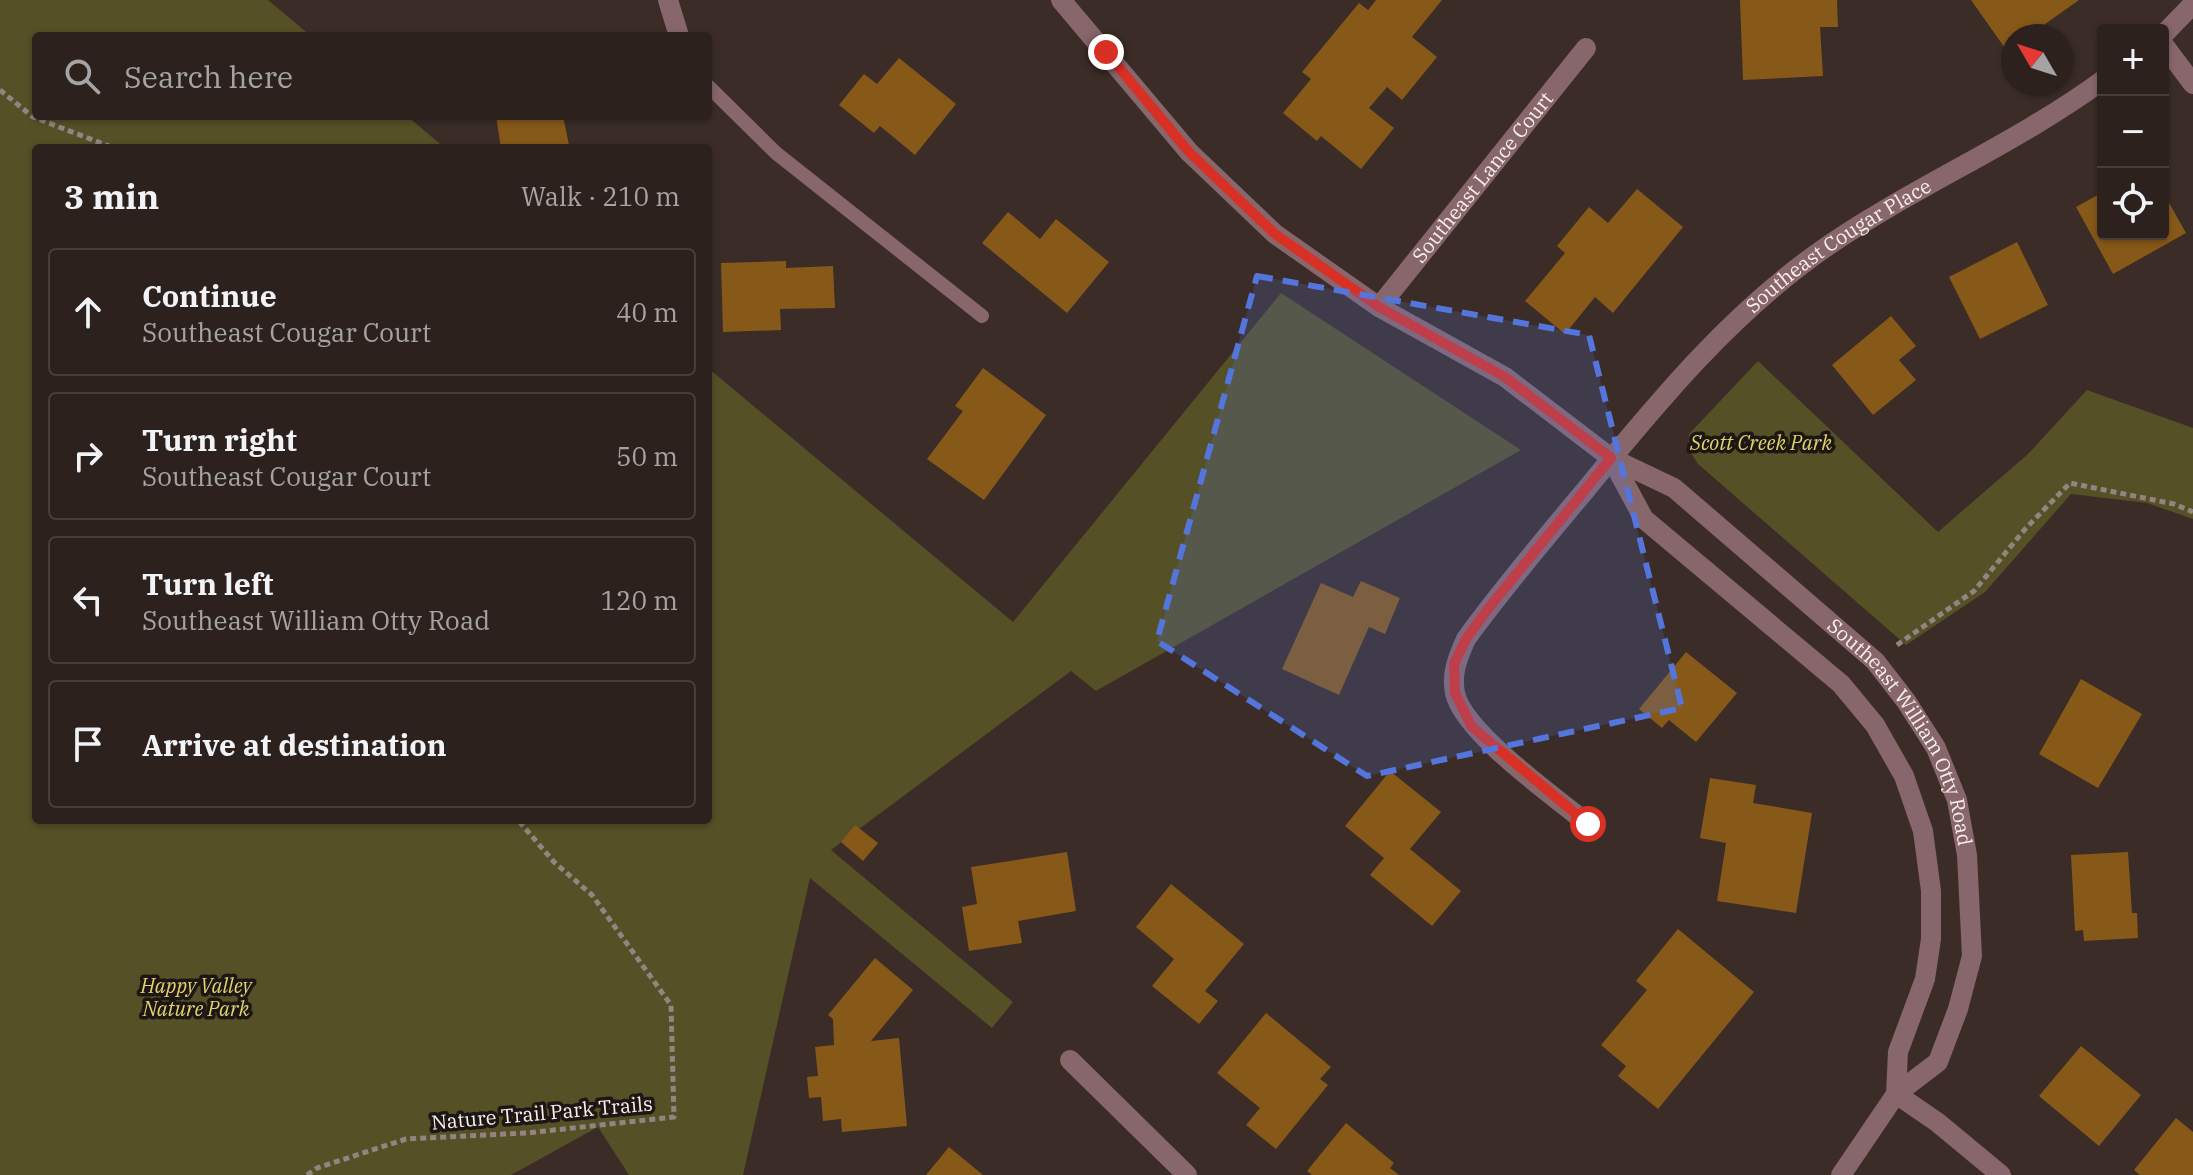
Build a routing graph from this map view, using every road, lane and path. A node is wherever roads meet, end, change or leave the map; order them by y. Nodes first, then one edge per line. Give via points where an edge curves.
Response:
1 (668, 0) edge
2 (1061, 0) edge
3 (2193, 4) edge
4 (2169, 29) edge
5 (678, 32) edge
6 (1586, 48) dead end
7 (2169, 52) edge
8 (2097, 84) edge
9 (2193, 84) edge
10 (0, 90) edge
11 (712, 90) edge
12 (32, 116) edge
13 (41, 120) edge
14 (104, 144) edge
15 (1379, 307) junction
16 (982, 316) dead end
17 (1611, 458) junction
18 (2193, 512) edge
19 (1897, 645) dead end
20 (521, 824) edge
21 (1588, 824) dead end
22 (1070, 1060) dead end
23 (1896, 1094) junction
24 (307, 1175) edge
25 (1187, 1175) edge
26 (1841, 1175) edge
27 (2001, 1175) edge

1 - 5 street
2 - 15 street, Southeast William Otty Road via 1230,194 1275,234
3 - 4 street
6 - 15 street, Southeast Lance Court
7 - 9 street
8 - 17 street, Southeast Cougar Place via 1826,247 1702,354
10 - 12 path
11 - 16 lane via 776,153
13 - 14 path
15 - 17 street, Southeast William Otty Road via 1505,377
17 - 21 street, Southeast Cougar Place via 1487,610 1454,664 1455,693 1472,727
17 - 23 street, Southeast William Otty Road via 1644,519 1841,684 1875,725 1904,776 1923,831 1931,939 1925,979 1898,1052
17 - 23 street, Southeast William Otty Road via 1674,488 1875,661 1936,748 1957,800 1967,855 1972,956 1938,1062
18 - 19 path via 2070,483 1974,591
20 - 24 path, Nature Trail Park Trails via 592,895 671,1005 674,1117 406,1139
22 - 25 street
23 - 26 street, Southeast William Otty Road
23 - 27 street

